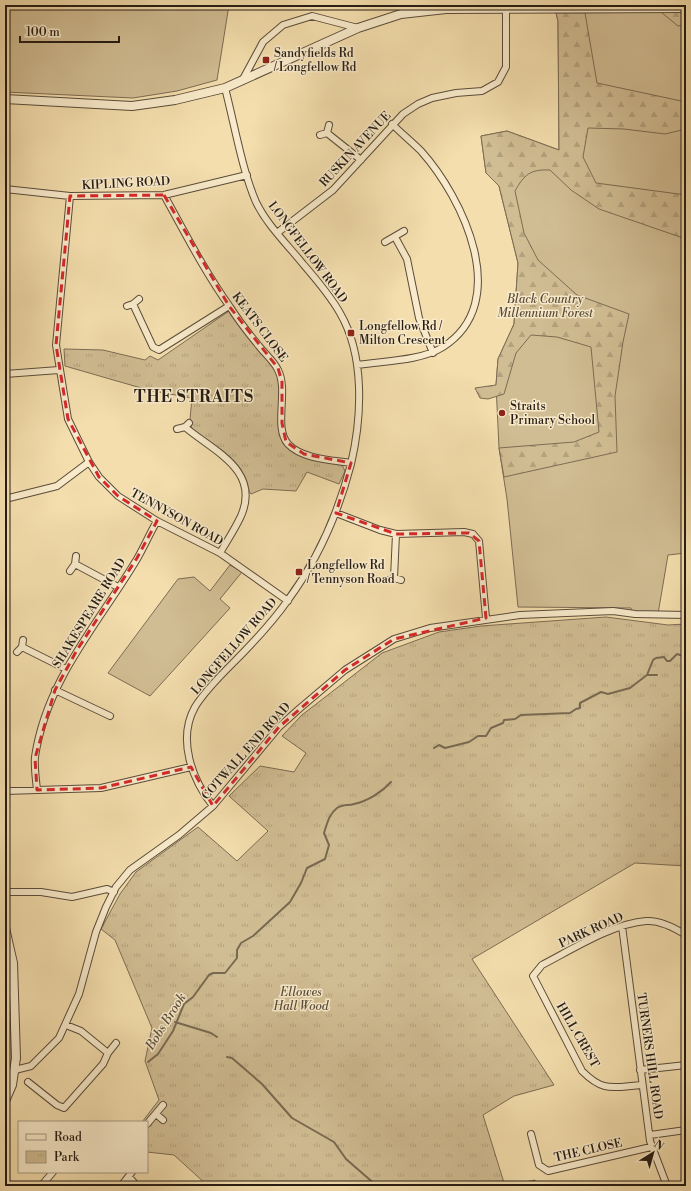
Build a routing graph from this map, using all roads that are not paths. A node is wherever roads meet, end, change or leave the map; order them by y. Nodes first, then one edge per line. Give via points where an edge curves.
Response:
1 (506, 8) junction
2 (686, 8) edge
3 (358, 28) junction
4 (241, 82) junction
5 (225, 88) junction
6 (5, 99) edge
7 (392, 124) junction
8 (329, 125) dead end
9 (327, 133) junction
10 (320, 135) dead end
11 (361, 160) junction
12 (247, 175) junction
13 (5, 190) edge
14 (164, 195) junction
15 (70, 196) junction
16 (404, 231) dead end
17 (278, 233) junction
18 (395, 237) junction
19 (385, 242) dead end
20 (139, 299) dead end
21 (230, 306) junction
22 (433, 353) junction
23 (357, 365) junction
24 (59, 370) junction
25 (5, 374) edge
26 (177, 429) dead end
27 (90, 462) junction
28 (351, 463) junction
29 (5, 499) edge
30 (336, 513) junction
31 (157, 521) junction
32 (396, 534) junction
33 (220, 554) junction
34 (76, 556) dead end
35 (75, 564) junction
36 (70, 571) dead end
37 (394, 579) dead end
38 (118, 587) junction
39 (288, 601) junction
40 (686, 615) edge
41 (486, 618) junction
42 (17, 652) dead end
43 (66, 669) junction
44 (55, 690) junction
45 (110, 716) dead end
46 (191, 767) junction
47 (37, 790) junction
48 (5, 791) edge
49 (213, 806) junction
50 (5, 892) edge
51 (114, 892) junction
52 (622, 926) junction
53 (5, 928) edge
54 (686, 935) edge
55 (533, 976) joint
56 (66, 1025) junction
57 (116, 1043) dead end
58 (108, 1053) junction
59 (686, 1065) edge
60 (15, 1070) junction
61 (640, 1070) junction
62 (28, 1082) dead end
63 (642, 1085) junction
64 (5, 1101) edge
65 (163, 1105) dead end
66 (156, 1114) junction
67 (163, 1120) dead end
68 (148, 1123) edge
69 (686, 1130) edge
70 (531, 1134) dead end
71 (650, 1135) junction
72 (651, 1147) junction
73 (52, 1173) edge
74 (130, 1174) edge
75 (41, 1186) edge
76 (121, 1186) edge
77 (137, 1186) edge
78 (667, 1186) edge

1 - 2 street
1 - 3 street via 446,9 409,14
1 - 7 street, RUSKIN AVENUE via 506,67 498,82 482,91 432,98 418,104
3 - 4 street via 314,46
3 - 4 street via 312,16 282,25 263,42
4 - 5 street
5 - 6 street via 175,100 132,106
5 - 12 street, LONGFELLOW ROAD
7 - 11 street, RUSKIN AVENUE
7 - 22 street via 421,151 452,196 463,217 476,261 477,300 469,321 452,341
8 - 9 street
9 - 10 street
9 - 11 street
11 - 17 street, RUSKIN AVENUE via 333,190
12 - 14 street, KIPLING ROAD
12 - 17 street, LONGFELLOW ROAD via 256,202
13 - 15 street, KIPLING ROAD
14 - 15 street, KIPLING ROAD
14 - 21 street, KEATS CLOSE via 203,265
15 - 24 street, TENNYSON ROAD via 56,345
16 - 18 street
17 - 23 street, LONGFELLOW ROAD via 340,313
18 - 19 street
18 - 22 street via 407,259 419,318
20 - 21 street via 130,305 153,346 159,350
21 - 28 street, KEATS CLOSE via 281,375 282,422 286,442 304,454
22 - 23 street
23 - 28 street, LONGFELLOW ROAD via 356,434
24 - 25 street
24 - 27 street, TENNYSON ROAD via 68,419
26 - 33 street via 187,425 237,468 244,484 244,508
27 - 29 street via 57,486
27 - 31 street, TENNYSON ROAD via 99,477 118,496
28 - 30 street, LONGFELLOW ROAD
30 - 32 street
30 - 39 street, LONGFELLOW ROAD via 324,542
31 - 33 street, TENNYSON ROAD
31 - 38 street, SHAKESPEARE ROAD
32 - 37 street
32 - 41 street via 473,534 479,541
33 - 39 street, TENNYSON ROAD
34 - 35 street
35 - 36 street
35 - 38 street
38 - 43 street, SHAKESPEARE ROAD
39 - 46 street, LONGFELLOW ROAD via 194,708 188,730
40 - 41 street, COTWALL END ROAD via 575,611
41 - 49 street, COTWALL END ROAD via 430,628 394,639 345,670 279,727
42 - 43 street via 22,643
43 - 44 street, SHAKESPEARE ROAD
44 - 45 street
44 - 47 street, SHAKESPEARE ROAD via 41,730 35,758
46 - 47 street via 101,788
46 - 49 street, LONGFELLOW ROAD via 203,794
47 - 48 street
49 - 51 street, COTWALL END ROAD via 179,835 130,870
50 - 51 street via 41,892 72,897 108,889
51 - 56 street, COTWALL END ROAD via 96,932 79,994
52 - 54 street, PARK ROAD via 647,920 664,924
52 - 55 street, PARK ROAD via 542,965
52 - 61 street, TURNERS HILL ROAD
53 - 60 street via 13,963
55 - 63 street, HILL CREST via 582,1070 606,1088
56 - 58 street via 81,1031
56 - 60 street, COTWALL END ROAD via 59,1038 40,1059 32,1066
57 - 58 street
58 - 62 street via 103,1064 64,1108
59 - 61 street
60 - 64 street
61 - 63 street, TURNERS HILL ROAD
63 - 71 street, TURNERS HILL ROAD
65 - 66 street
66 - 67 street
66 - 68 street
69 - 71 street
70 - 72 street, THE CLOSE via 539,1165 548,1171
71 - 72 street, TURNERS HILL ROAD
72 - 78 street, TURNERS HILL ROAD
73 - 75 street
74 - 76 street
74 - 77 street

